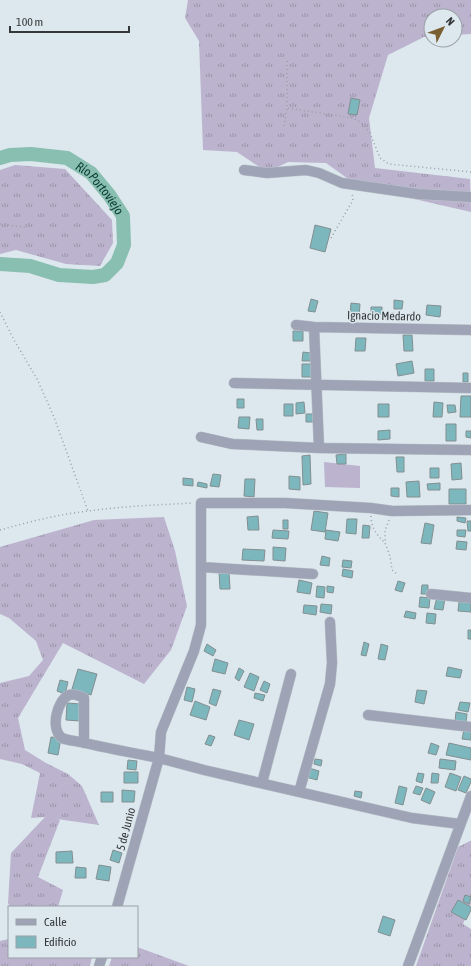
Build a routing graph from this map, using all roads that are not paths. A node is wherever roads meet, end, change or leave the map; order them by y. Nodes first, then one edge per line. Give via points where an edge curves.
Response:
1 (244, 170) dead end
2 (471, 197) edge
3 (296, 325) dead end
4 (314, 327) junction
5 (471, 330) edge
6 (234, 383) dead end
7 (317, 384) junction
8 (471, 388) edge
9 (201, 437) dead end
10 (319, 448) junction
11 (471, 450) edge
12 (471, 510) edge
13 (201, 567) junction
14 (313, 574) dead end
15 (431, 594) dead end
16 (471, 598) edge
17 (330, 622) dead end
18 (291, 674) dead end
19 (368, 715) dead end
20 (471, 727) edge
21 (84, 743) junction
22 (159, 758) junction
23 (262, 784) junction
24 (299, 792) junction
25 (471, 796) edge
26 (460, 824) junction
27 (117, 906) edge
28 (408, 966) edge

1 - 2 street via 267,173 306,170 342,183 418,194
3 - 4 street, Ignacio Medardo
4 - 5 street, Ignacio Medardo
4 - 7 street
6 - 7 street
7 - 8 street
7 - 10 street
9 - 10 street via 232,444
10 - 11 street
12 - 13 street, 5 de Junio via 392,511 285,503 201,502
13 - 14 street
13 - 22 street, 5 de Junio via 201,625 194,651 160,732
15 - 16 street
17 - 24 street via 330,684
18 - 23 street
19 - 20 street
21 - 21 street via 63,738 56,730 56,715 64,699 71,694 84,698
21 - 22 street
22 - 23 street
22 - 27 street, 5 de Junio
23 - 24 street
24 - 26 street via 412,818
25 - 26 street
26 - 28 street

